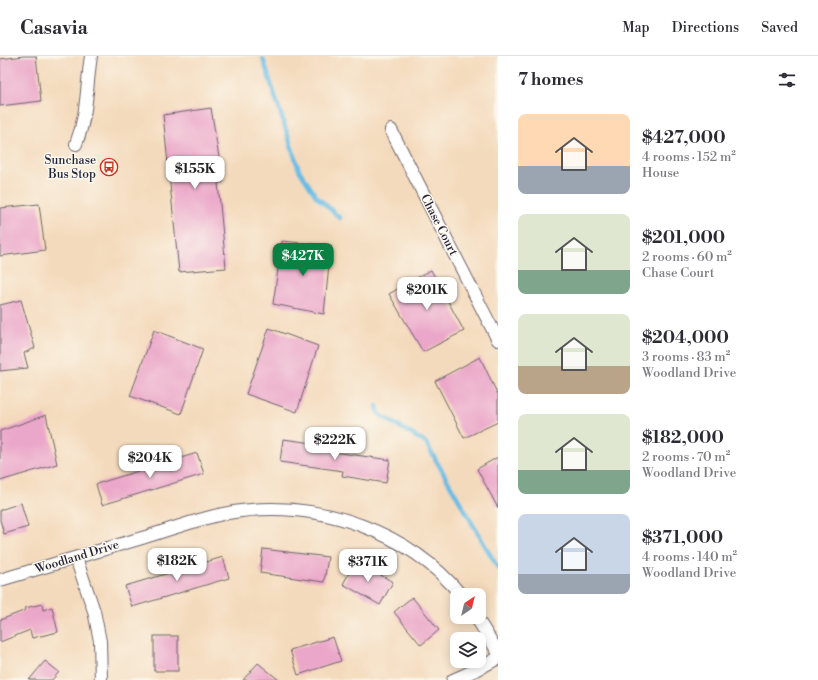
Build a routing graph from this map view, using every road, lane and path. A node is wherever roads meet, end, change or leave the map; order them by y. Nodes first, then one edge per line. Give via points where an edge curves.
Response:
1 (91, 56) edge
2 (391, 130) dead end
3 (76, 144) dead end
4 (498, 340) edge
5 (76, 558) junction
6 (0, 580) edge
7 (456, 588) edge
8 (480, 624) edge
9 (498, 652) edge
10 (498, 658) edge
11 (101, 680) edge
12 (453, 680) edge

1 - 3 street via 86,109
2 - 4 street, Chase Court
5 - 6 street, Woodland Drive
5 - 7 street, Woodland Drive via 219,515 259,510 294,510 351,522 395,540 430,563
5 - 11 street via 94,611 100,641
8 - 9 street
10 - 12 street

